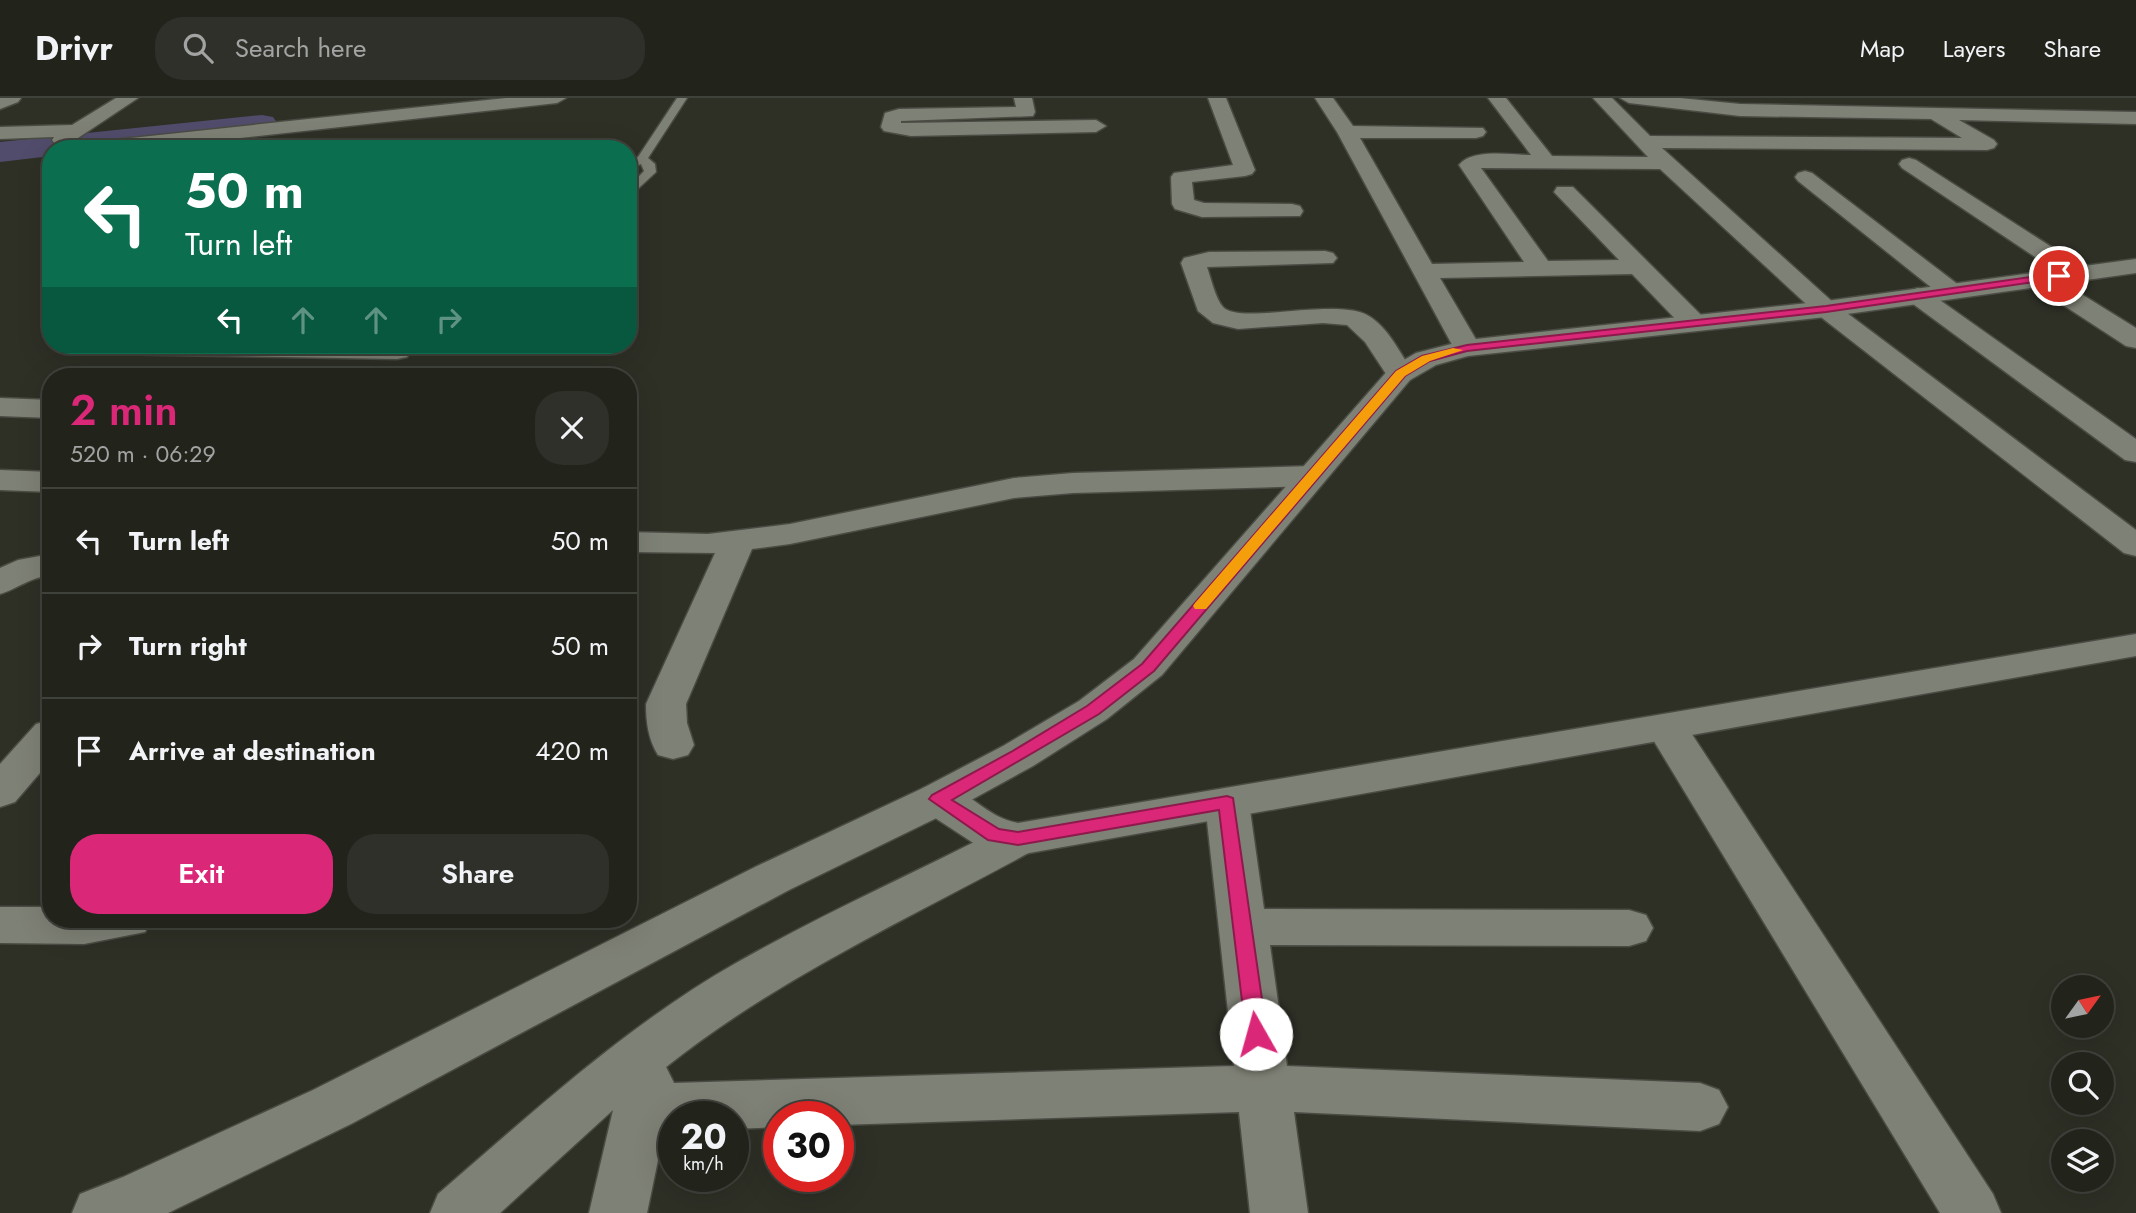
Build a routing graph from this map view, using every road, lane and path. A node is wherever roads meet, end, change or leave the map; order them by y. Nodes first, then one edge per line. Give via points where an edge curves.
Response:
1 (12, 98) edge
2 (129, 98) edge
3 (556, 98) edge
4 (682, 98) edge
5 (1023, 98) edge
6 (1217, 98) edge
7 (1324, 98) edge
8 (1497, 98) edge
9 (1602, 98) edge
10 (1629, 98) edge
11 (1767, 98) edge
12 (1838, 98) edge
13 (1881, 98) edge
14 (1995, 98) edge
15 (2062, 98) edge
16 (0, 104) edge
17 (1704, 107) junction
18 (1940, 109) edge
19 (1788, 111) junction
20 (1863, 114) junction
21 (1907, 114) junction
22 (2025, 116) junction
23 (2092, 117) junction
24 (2136, 118) edge
25 (1096, 126) dead end
26 (1347, 132) junction
27 (1476, 132) dead end
28 (0, 133) edge
29 (74, 140) edge
30 (1645, 142) junction
31 (1746, 144) junction
32 (642, 159) junction
33 (637, 162) edge
34 (1546, 162) junction
35 (1665, 163) junction
36 (1909, 164) dead end
37 (1805, 177) dead end
38 (637, 186) edge
39 (1565, 192) dead end
40 (1256, 211) junction
41 (1292, 211) dead end
42 (1325, 258) dead end
43 (1275, 259) junction
44 (2136, 266) edge
45 (1639, 267) junction
46 (1542, 270) junction
47 (1424, 271) junction
48 (2059, 276) junction
49 (1934, 294) junction
50 (1826, 309) junction
51 (1694, 323) junction
52 (2136, 340) edge
53 (1467, 348) junction
54 (254, 354) edge
55 (394, 354) edge
56 (237, 368) edge
57 (379, 368) edge
58 (1401, 374) junction
59 (0, 407) edge
60 (42, 409) edge
61 (2136, 453) edge
62 (1312, 476) junction
63 (0, 480) edge
64 (42, 482) edge
65 (738, 541) junction
66 (637, 542) edge
67 (2136, 546) edge
68 (42, 565) edge
69 (0, 583) edge
70 (2136, 645) edge
71 (1667, 728) junction
72 (42, 743) edge
73 (673, 745) dead end
74 (0, 792) edge
75 (938, 799) junction
76 (1227, 803) junction
77 (1018, 839) junction
78 (0, 925) edge
79 (42, 926) edge
80 (1242, 927) junction
81 (1629, 928) dead end
82 (654, 1047) junction
83 (1264, 1088) junction
84 (1700, 1107) dead end
85 (641, 1108) junction
86 (101, 1213) edge
87 (459, 1213) edge
88 (618, 1213) edge
89 (1279, 1213) edge
90 (1972, 1213) edge

1 - 16 street
2 - 29 street
3 - 29 street
4 - 32 lane
5 - 25 street via 1026,112 907,114 892,117 891,127
6 - 40 street via 1245,170 1181,177 1183,204 1202,210
7 - 26 street
8 - 34 street
9 - 30 street
10 - 17 street
11 - 19 street
12 - 20 street
13 - 21 street
14 - 22 street
15 - 23 street
17 - 19 street
17 - 31 street
18 - 21 street
18 - 22 street
18 - 31 street via 1987,144
19 - 20 street
20 - 21 street
22 - 23 street
23 - 24 street
26 - 27 street
26 - 47 street
28 - 29 street
30 - 31 street
30 - 35 street
32 - 33 lane
32 - 38 lane via 649,163 650,172
34 - 35 street
34 - 46 street via 1480,161 1469,165
35 - 50 street
36 - 48 street
37 - 49 street
39 - 45 street
40 - 41 street
40 - 43 street
42 - 43 street
43 - 58 street via 1193,263 1211,311 1236,321 1334,316 1356,320
44 - 48 street
45 - 46 street
45 - 51 street
46 - 47 street
47 - 53 street
48 - 49 street
48 - 52 street
49 - 50 street
49 - 61 street
50 - 51 street
50 - 67 street
51 - 53 street
53 - 58 street via 1426,359
54 - 56 street
55 - 57 street
58 - 62 street
59 - 60 street
62 - 65 street via 1014,488
62 - 75 street via 1148,667 1093,710
63 - 64 street
65 - 66 street
65 - 73 street via 666,704
68 - 69 street via 14,573
70 - 71 street
71 - 76 street
71 - 90 street
72 - 74 street
75 - 77 street via 994,835
75 - 86 street via 773,878 332,1107
76 - 77 street
76 - 80 street
77 - 82 street via 754,977
78 - 79 street
80 - 81 street
80 - 83 street
82 - 85 street
82 - 87 street via 576,1108
83 - 84 street
83 - 85 street
83 - 89 street
85 - 88 street

